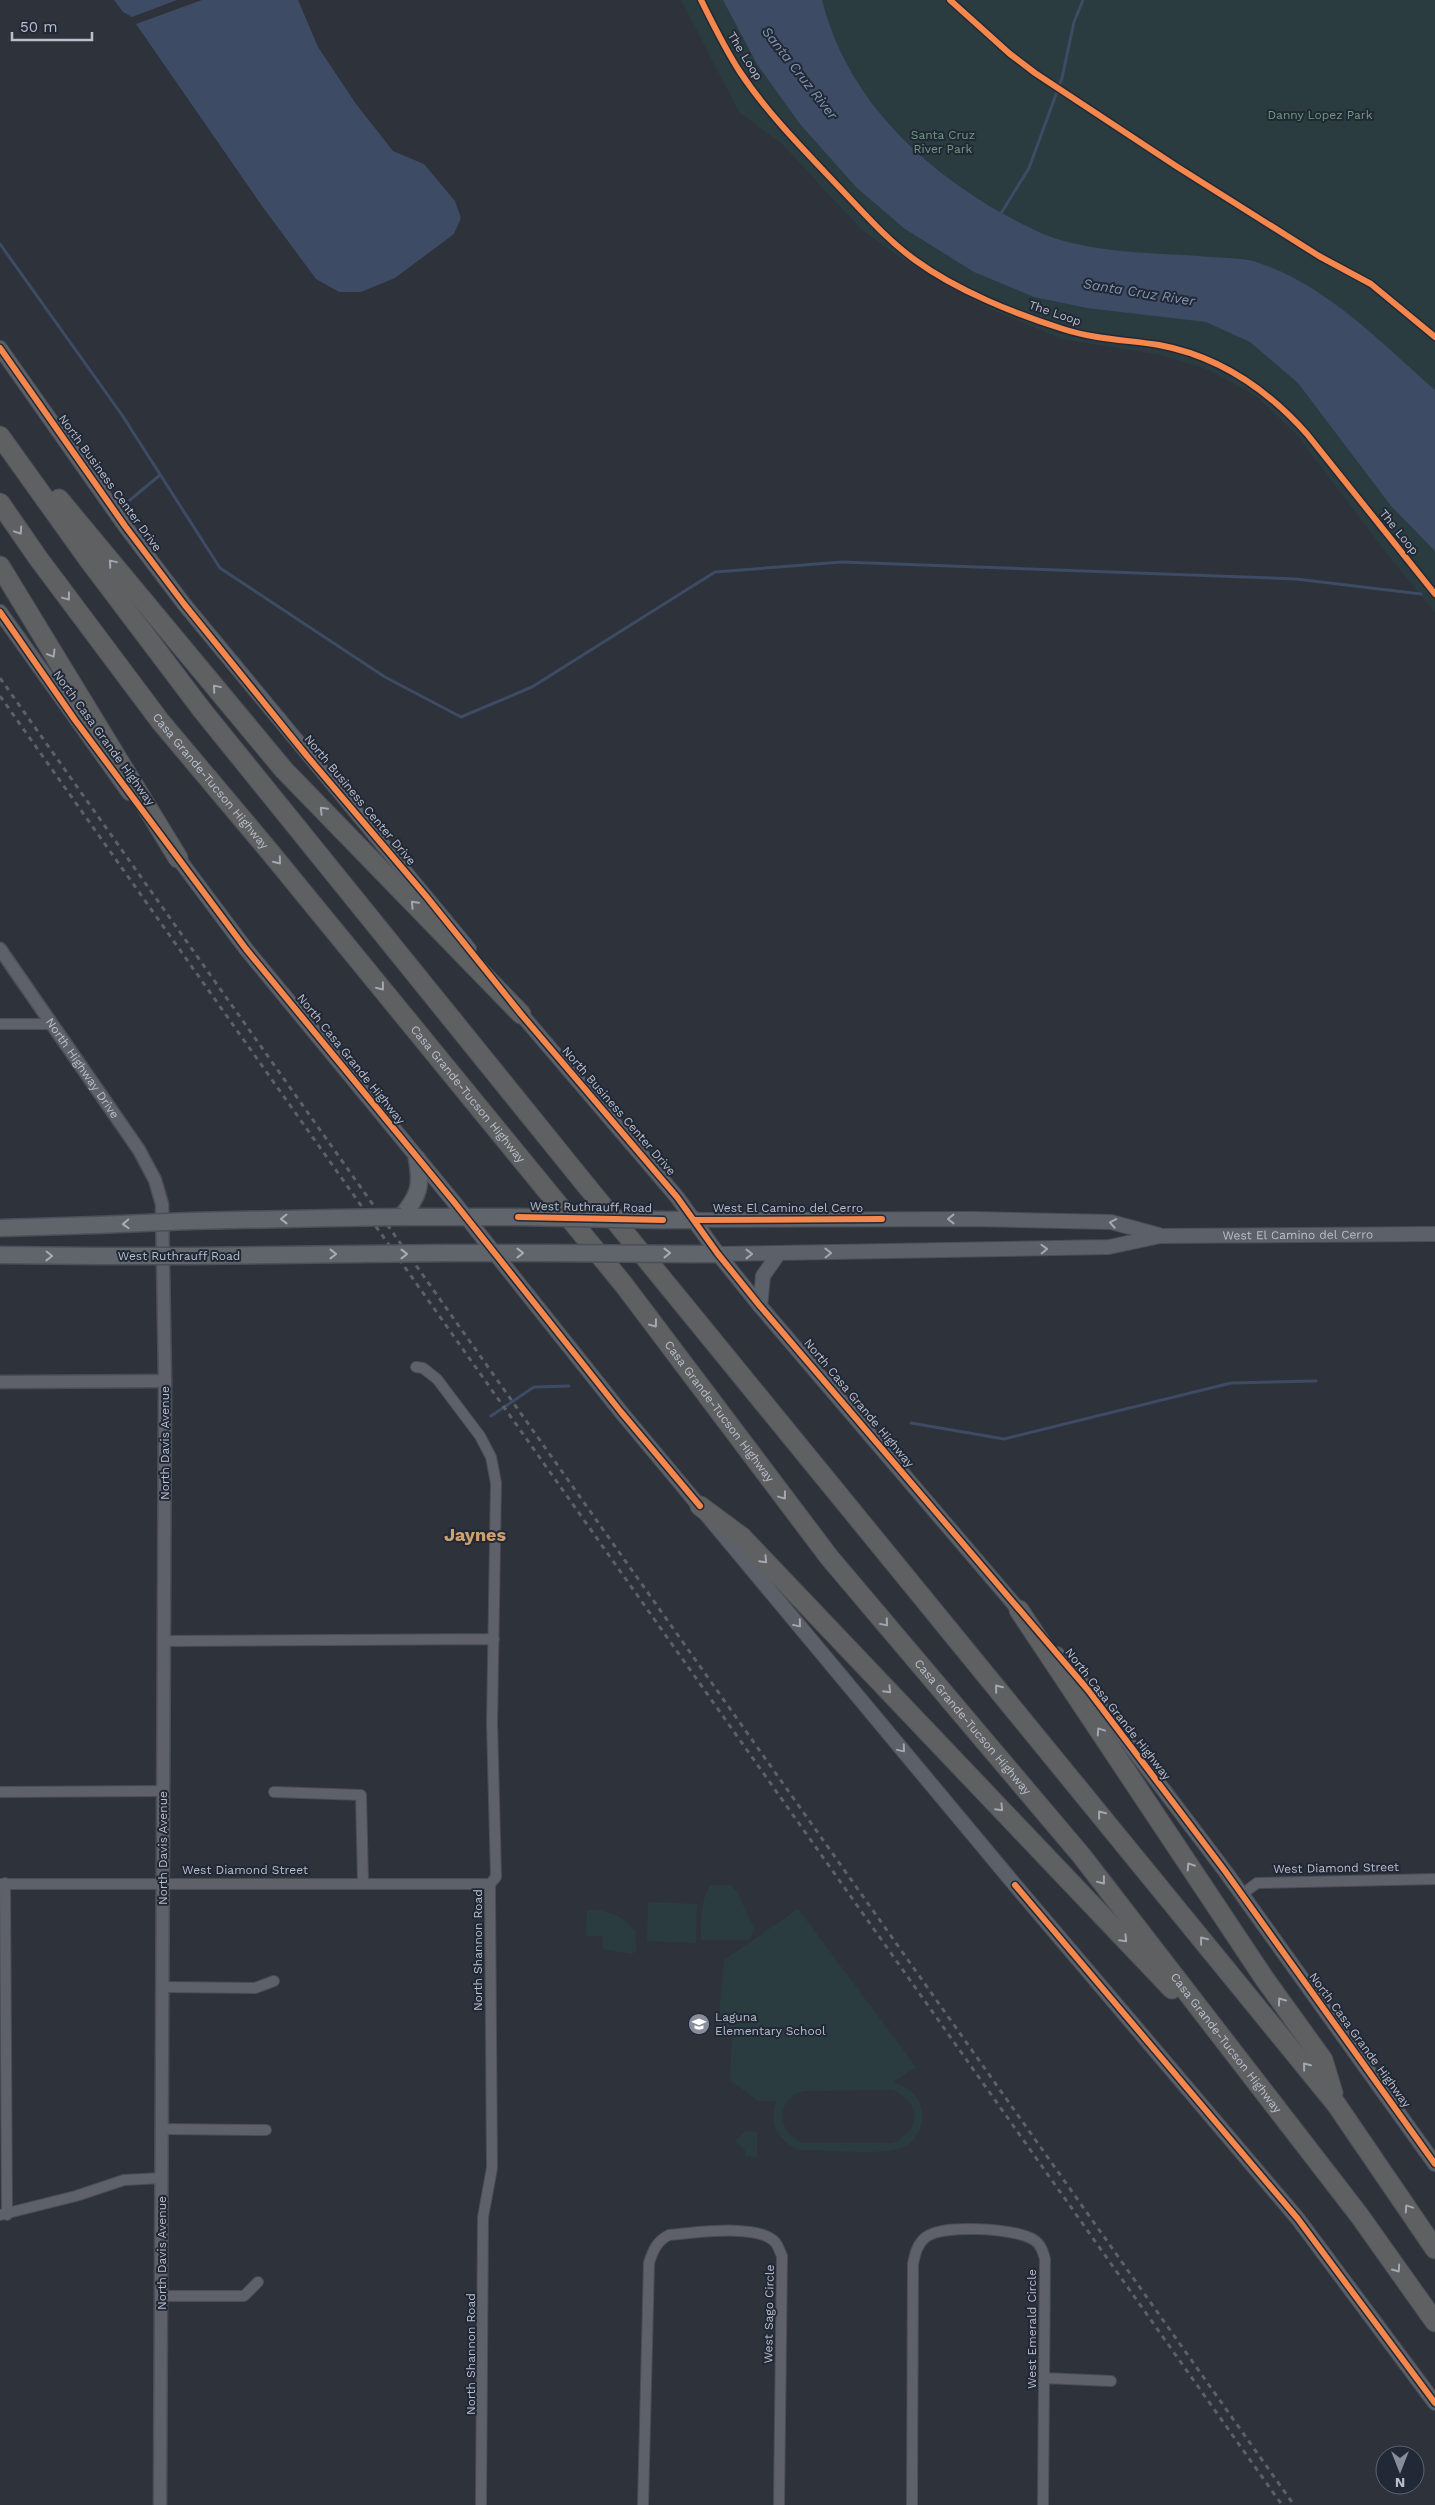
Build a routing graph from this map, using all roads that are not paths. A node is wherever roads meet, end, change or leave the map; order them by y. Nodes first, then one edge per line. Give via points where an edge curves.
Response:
1 (0, 348) edge
2 (0, 429) edge
3 (0, 436) edge
4 (0, 503) edge
5 (0, 566) edge
6 (0, 612) edge
7 (178, 858) junction
8 (0, 949) edge
9 (521, 1014) junction
10 (0, 1024) edge
11 (52, 1024) junction
12 (416, 1159) junction
13 (159, 1191) joint
14 (408, 1214) junction
15 (465, 1216) junction
16 (694, 1220) junction
17 (0, 1228) edge
18 (1435, 1234) edge
19 (1160, 1236) junction
20 (493, 1253) junction
21 (718, 1254) junction
22 (779, 1254) junction
23 (0, 1255) edge
24 (760, 1306) junction
25 (416, 1367) dead end
26 (165, 1381) junction
27 (0, 1382) edge
28 (700, 1506) junction
29 (1019, 1610) junction
30 (494, 1639) junction
31 (164, 1641) junction
32 (163, 1791) junction
33 (0, 1792) edge
34 (274, 1792) dead end
35 (1435, 1879) edge
36 (363, 1882) junction
37 (164, 1883) junction
38 (2, 1884) edge
39 (490, 1884) junction
40 (1241, 1894) junction
41 (274, 1981) dead end
42 (162, 1987) junction
43 (1225, 2041) junction
44 (2, 2059) edge
45 (1336, 2104) junction
46 (162, 2129) junction
47 (266, 2130) dead end
48 (1435, 2164) edge
49 (162, 2178) junction
50 (4, 2215) edge
51 (1435, 2249) edge
52 (258, 2282) dead end
53 (161, 2296) junction
54 (1435, 2322) edge
55 (1044, 2378) junction
56 (1111, 2381) dead end
57 (1435, 2403) edge
58 (160, 2505) edge
59 (481, 2505) edge
60 (643, 2505) edge
61 (779, 2505) edge
62 (912, 2505) edge
63 (1043, 2505) edge

1 - 9 main road, North Business Center Drive via 184,604
9 -> 2 highway via 284,770
45 -> 3 highway via 202,710
4 -> 43 highway, Casa Grande-Tucson Highway via 160,721 618,1278 829,1557 1081,1854
5 -> 7 highway
6 - 7 main road, North Casa Grande Highway via 75,720
7 - 12 main road, North Casa Grande Highway via 240,941
8 - 11 street, North Highway Drive
9 - 16 main road, North Business Center Drive
10 - 11 street
11 - 13 street, North Highway Drive via 139,1150
12 - 14 main road via 418,1193
12 - 15 main road, North Casa Grande Highway
13 - 26 street, North Davis Avenue via 164,1266
14 - 15 main road, West Ruthrauff Road
14 -> 17 main road, West Ruthrauff Road, bridge
15 - 16 main road, West Ruthrauff Road, bridge
15 - 20 main road, North Casa Grande Highway
19 -> 16 main road, West El Camino del Cerro via 1112,1222
16 - 21 main road, North Business Center Drive
18 - 19 main road, West El Camino del Cerro
22 -> 19 main road, West El Camino del Cerro via 1109,1247
20 -> 21 main road, West Ruthrauff Road, bridge
23 -> 20 main road, West Ruthrauff Road, bridge
20 - 28 main road, North Casa Grande Highway
21 -> 22 main road, West El Camino del Cerro
21 - 24 main road, North Casa Grande Highway
22 - 24 main road via 763,1276
24 - 29 main road, North Casa Grande Highway
25 - 30 street, North Shannon Road via 423,1368 437,1379 480,1436 490,1457 496,1483
26 - 27 street
26 - 31 street, North Davis Avenue
28 -> 43 highway via 742,1536 1210,2030
28 -> 57 main road, North Casa Grande Highway via 1014,1885 1298,2219
29 - 40 main road, North Casa Grande Highway via 1088,1690
45 -> 29 highway via 1323,2060 1264,1978
30 - 31 street
30 - 39 street, North Shannon Road via 492,1723 496,1877
31 - 32 street, North Davis Avenue
32 - 33 street
32 - 37 street, North Davis Avenue
34 - 36 street via 362,1795
35 - 40 street, West Diamond Street via 1257,1883
36 - 37 street, West Diamond Street
36 - 39 street, West Diamond Street
37 - 38 street, West Diamond Street
37 - 42 street, North Davis Avenue
38 - 44 street
39 - 59 street, North Shannon Road via 492,2168 483,2217
40 - 48 main road, North Casa Grande Highway
41 - 42 street via 255,1988
42 - 46 street, North Davis Avenue
43 -> 54 highway, Casa Grande-Tucson Highway via 1359,2215
44 - 50 street
51 -> 45 highway
46 - 47 street
46 - 49 street, North Davis Avenue
49 - 50 street via 124,2180
49 - 53 street, North Davis Avenue
52 - 53 street via 244,2296
53 - 58 street, North Davis Avenue
55 - 56 street
55 - 62 street, West Emerald Circle via 1045,2259 1038,2244 1021,2234 1006,2231 943,2230 926,2237 915,2252 913,2264
55 - 63 street, West Emerald Circle
60 - 61 street, West Sago Circle via 648,2263 653,2249 670,2234 746,2232 763,2234 776,2242 782,2256

